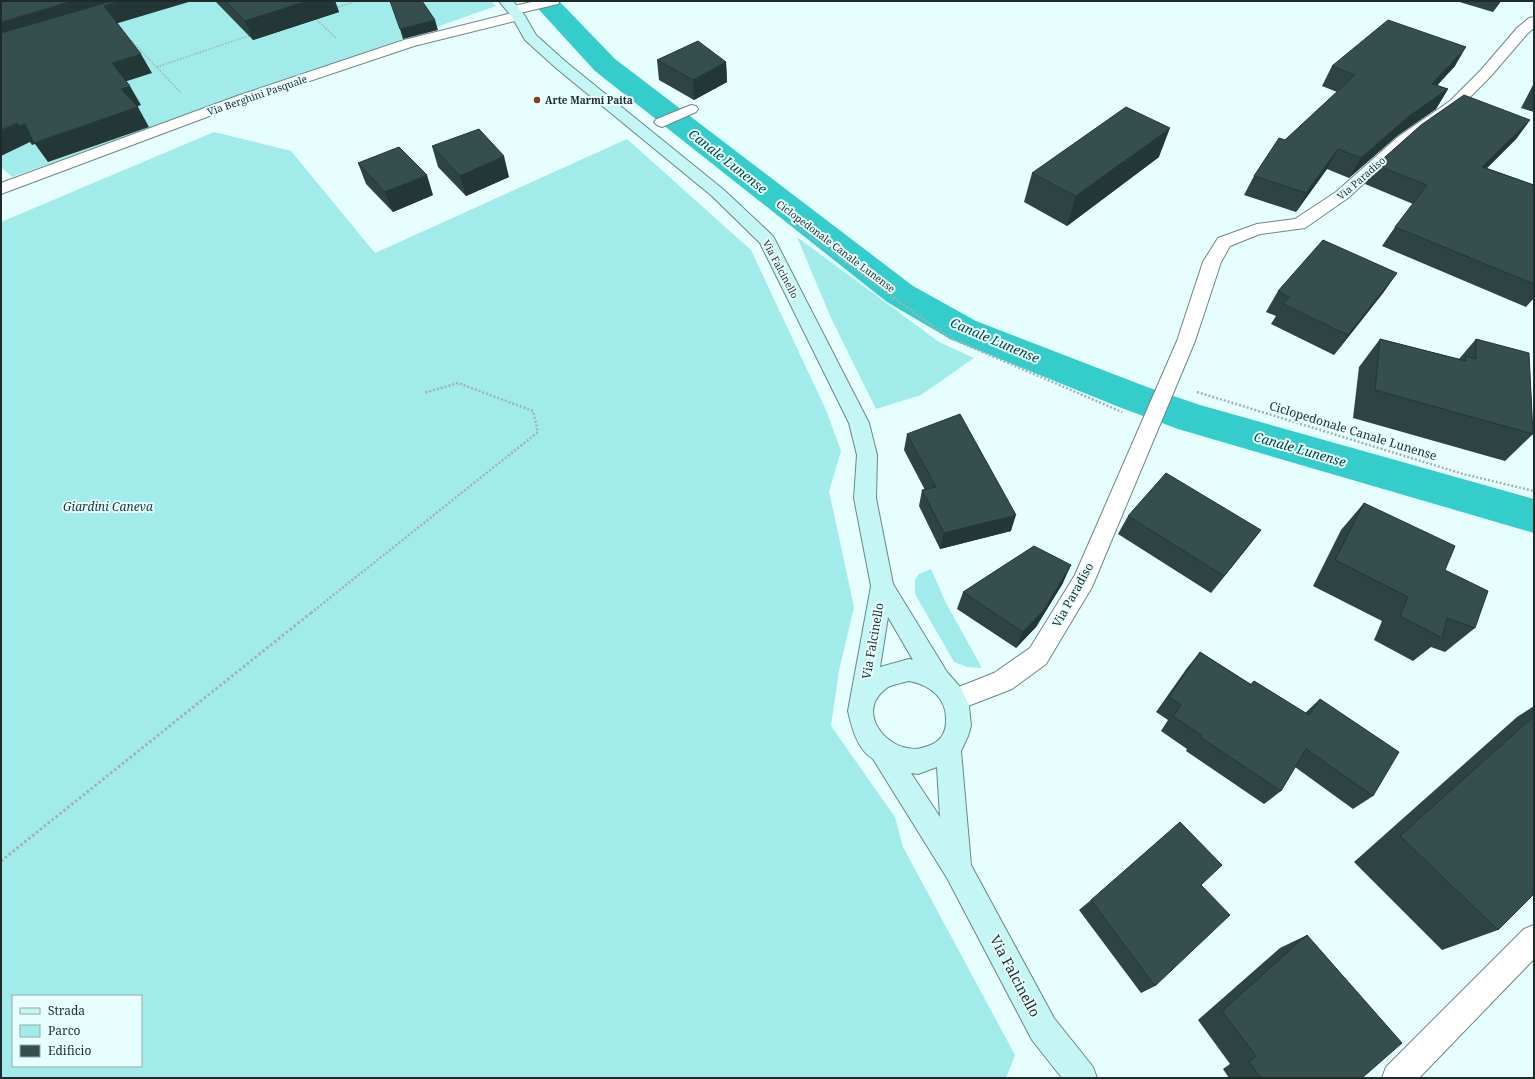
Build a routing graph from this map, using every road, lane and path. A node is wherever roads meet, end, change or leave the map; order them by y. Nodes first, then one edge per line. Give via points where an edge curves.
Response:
1 (356, 1) edge
2 (553, 1) edge
3 (334, 8) dead end
4 (512, 9) edge
5 (313, 15) dead end
6 (1534, 21) edge
7 (253, 35) edge
8 (341, 43) dead end
9 (157, 66) dead end
10 (691, 108) dead end
11 (664, 121) dead end
12 (1, 189) edge
13 (793, 225) dead end
14 (1168, 383) junction
15 (424, 393) dead end
16 (1151, 424) junction
17 (1534, 492) edge
18 (882, 586) junction
19 (938, 680) junction
20 (863, 696) junction
21 (955, 700) junction
22 (948, 748) junction
23 (883, 752) junction
24 (1, 861) edge
25 (957, 868) junction
26 (1534, 939) edge
27 (1082, 1078) edge
28 (1397, 1078) edge

1 - 3 path
2 - 4 street, Via Berghini Pasquale
4 - 12 street, Via Berghini Pasquale via 242,99
4 - 18 street, Via Falcinello via 530,37 718,193 767,240 859,423 867,455 865,498
5 - 8 path
6 - 14 street, Via Paradiso via 1455,104 1403,140 1342,196 1299,224 1257,228 1224,242 1212,262 1186,341
7 - 9 path
10 - 11 street
13 - 16 path, Ciclopedonale Canale Lunense via 948,338
14 - 16 street, Via Paradiso
14 - 17 path, Ciclopedonale Canale Lunense via 1463,474
15 - 24 path via 458,383 533,411 538,432
16 - 21 street, Via Paradiso via 1084,580 1038,656 1003,681
18 - 19 street, Via Falcinello
18 - 20 street, Via Falcinello
19 - 20 street, Via Falcinello via 909,670 894,671 881,676 870,685
19 - 21 street, Via Falcinello
20 - 23 street, Via Falcinello via 860,711 862,726 870,741
21 - 22 street, Via Falcinello via 959,712 959,726
22 - 23 street, Via Falcinello via 932,758 912,761 902,761
22 - 25 street, Via Falcinello
23 - 25 street, Via Falcinello
25 - 27 street, Via Falcinello via 1044,1029
26 - 28 street

